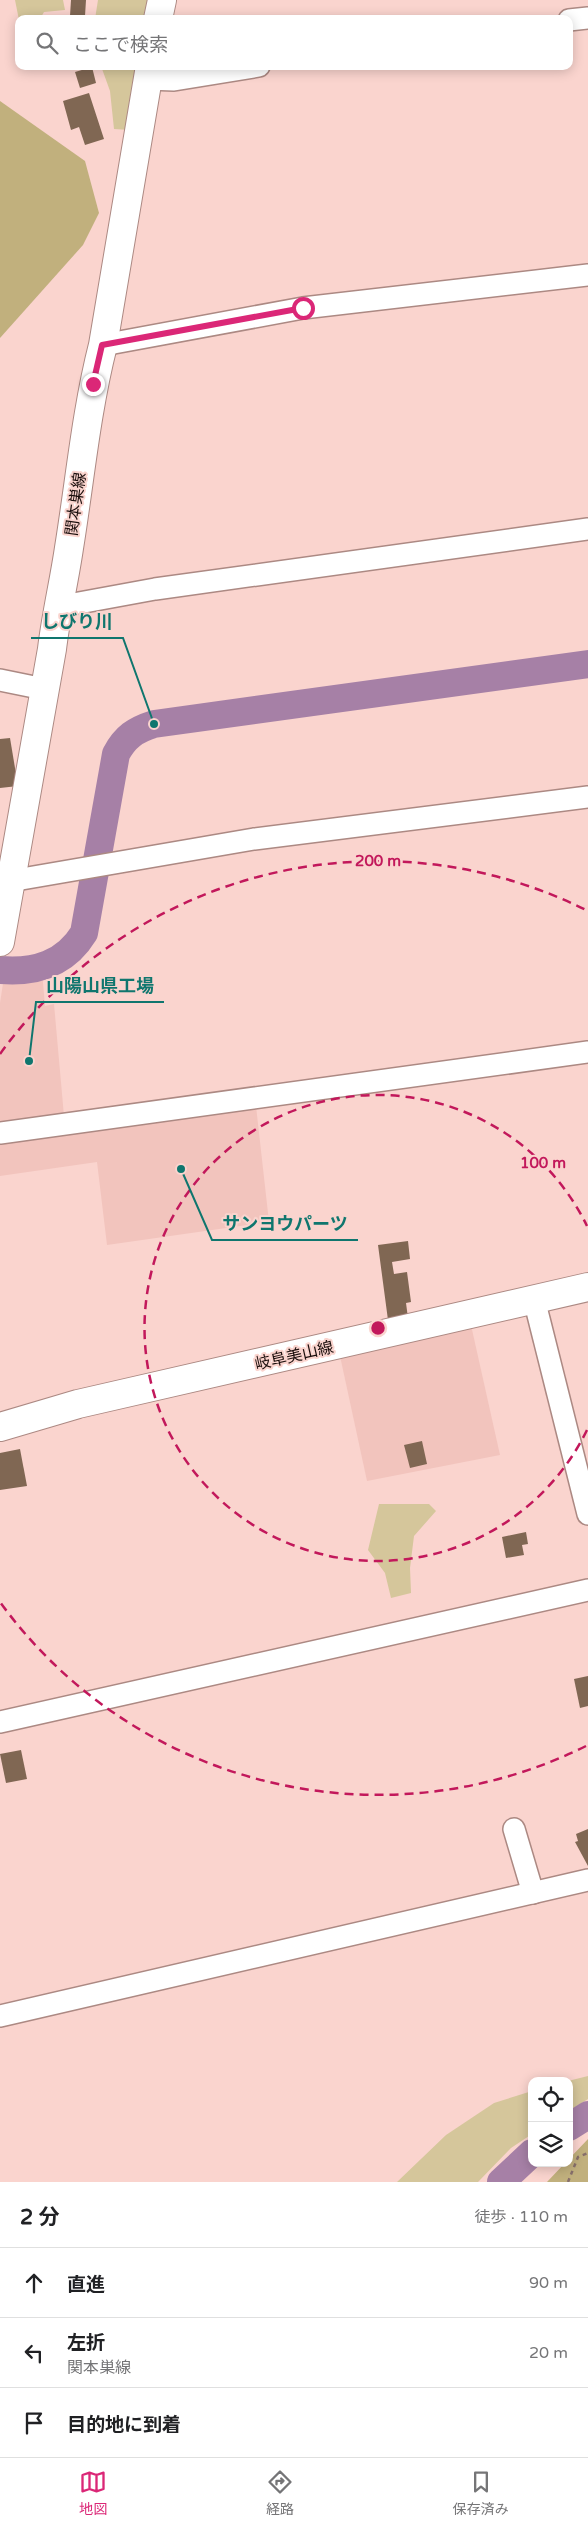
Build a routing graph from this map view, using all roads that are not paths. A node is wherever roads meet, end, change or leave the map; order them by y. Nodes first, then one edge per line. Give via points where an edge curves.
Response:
1 (162, 0) edge
2 (159, 15) edge
3 (235, 70) edge
4 (149, 73) edge
5 (588, 275) edge
6 (102, 345) junction
7 (588, 529) edge
8 (57, 607) junction
9 (0, 680) edge
10 (44, 689) junction
11 (588, 797) edge
12 (10, 880) junction
13 (0, 942) edge
14 (588, 1052) edge
15 (0, 1133) edge
16 (588, 1287) edge
17 (534, 1299) junction
18 (0, 1427) edge
19 (588, 1514) edge
20 (588, 1590) edge
21 (0, 1722) edge
22 (514, 1830) dead end
23 (588, 1880) edge
24 (533, 1892) junction
25 (0, 2016) edge

1 - 2 main road
3 - 4 street via 174,80
4 - 6 main road, 関本巣線
5 - 6 street via 303,308
6 - 8 main road, 関本巣線
7 - 8 street via 173,587
8 - 10 main road, 関本巣線
9 - 10 street
10 - 12 main road, 関本巣線
11 - 12 street via 254,839
12 - 13 main road, 関本巣線
14 - 15 street
16 - 17 main road, 岐阜美山線
17 - 18 main road, 岐阜美山線 via 78,1404
17 - 19 street
20 - 21 street
22 - 24 street
23 - 24 street
24 - 25 street

